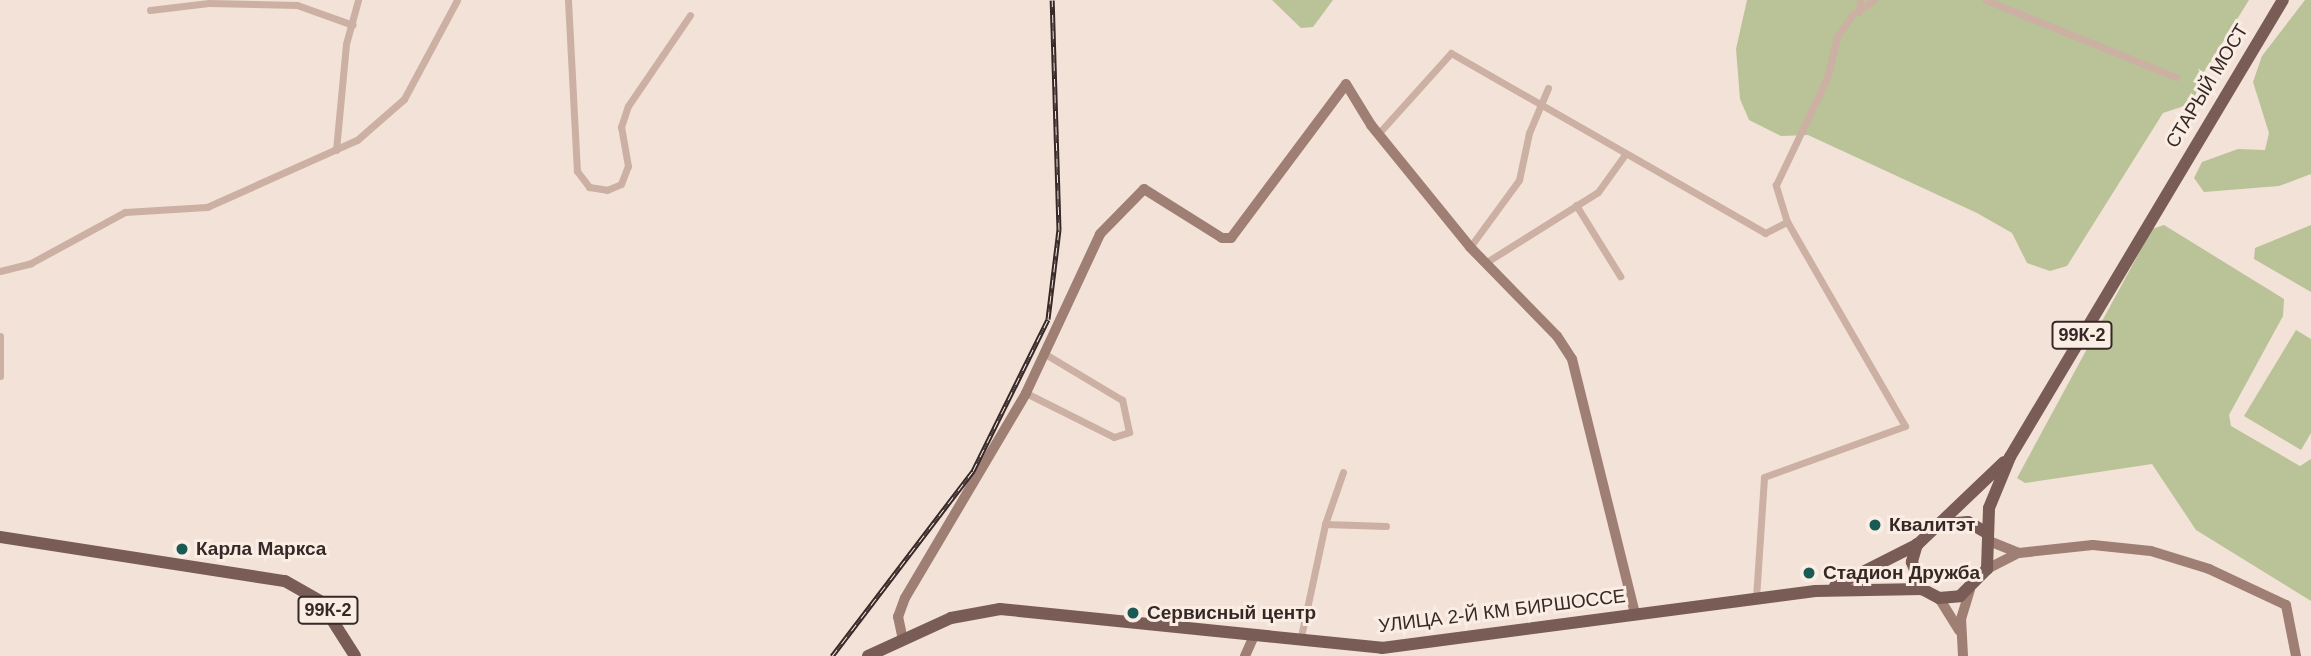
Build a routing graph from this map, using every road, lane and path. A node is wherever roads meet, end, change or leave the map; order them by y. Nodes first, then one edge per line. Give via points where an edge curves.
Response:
1 (358, 0) edge
2 (457, 0) edge
3 (568, 0) edge
4 (1860, 0) edge
5 (1874, 0) edge
6 (1986, 0) edge
7 (2283, 0) edge
8 (150, 10) dead end
9 (1859, 12) junction
10 (690, 15) dead end
11 (353, 25) junction
12 (2176, 77) dead end
13 (1548, 88) dead end
14 (1539, 108) junction
15 (1378, 134) junction
16 (336, 150) junction
17 (1624, 156) junction
18 (1576, 205) junction
19 (1787, 222) junction
20 (1470, 247) junction
21 (1485, 262) junction
22 (0, 271) edge
23 (1620, 276) dead end
24 (0, 336) edge
25 (1045, 354) junction
26 (0, 376) edge
27 (1026, 393) junction
28 (2010, 457) junction
29 (1343, 472) dead end
30 (1325, 524) junction
31 (1944, 524) junction
32 (1386, 526) dead end
33 (0, 537) edge
34 (1988, 537) junction
35 (1918, 544) junction
36 (2019, 553) junction
37 (1987, 569) junction
38 (1922, 589) junction
39 (1970, 589) junction
40 (1815, 592) junction
41 (1756, 598) junction
42 (1939, 598) junction
43 (1635, 613) junction
44 (1960, 633) junction
45 (1253, 638) junction
46 (903, 640) junction
47 (1300, 642) junction
48 (355, 656) edge
49 (868, 656) edge
50 (1245, 656) edge
51 (1963, 656) edge
52 (2296, 656) edge

1 - 11 street
2 - 16 street via 404,99 383,123
3 - 10 street via 577,171 589,187 607,190 621,184 628,166 621,127 628,106
4 - 9 street
5 - 9 street
6 - 12 street
7 - 28 main road, СТАРЫЙ МОСТ / 99К-2
8 - 11 street via 209,2 297,5
9 - 19 street via 1837,37 1828,78 1776,185
11 - 16 street
13 - 14 street
14 - 15 street via 1451,53
14 - 17 street
14 - 20 street via 1519,180
15 - 20 street
15 - 25 street via 1346,84 1231,238 1222,238 1151,191 1140,191 1100,234
16 - 22 street via 207,207 125,212 31,263
17 - 18 street via 1598,192
17 - 19 street via 1765,233
18 - 21 street
18 - 23 street
19 - 41 street via 1905,426 1765,477
20 - 21 street
21 - 43 street via 1557,336 1572,359
24 - 26 street
25 - 27 street
25 - 27 street via 1122,400 1129,432 1114,437
27 - 46 street via 905,598 898,617
28 - 31 main road, 99К-2
28 - 34 main road, 99К-2
29 - 30 street
30 - 32 street
30 - 47 street
31 - 34 main road via 1968,522
31 - 35 main road, 99К-2
33 - 48 main road, 99К-2 via 285,581 320,601
34 - 36 street
34 - 37 main road, 99К-2
35 - 38 main road via 1912,562
35 - 40 main road, 99К-2 via 1878,569
36 - 37 street
36 - 52 street via 2092,545 2151,551 2209,569 2286,605
37 - 39 main road
38 - 40 main road, 99К-2
38 - 42 main road, 99К-2
39 - 42 main road
39 - 44 street
40 - 41 main road, УЛИЦА 2-Й КМ БИРШОССЕ / 99К-2
41 - 43 main road, УЛИЦА 2-Й КМ БИРШОССЕ / 99К-2
42 - 44 street
43 - 47 main road, УЛИЦА 2-Й КМ БИРШОССЕ / 99К-2 via 1382,648
44 - 51 street
45 - 46 main road, УЛИЦА 2-Й КМ БИРШОССЕ / 99К-2 via 1000,609 951,618
45 - 47 main road, УЛИЦА 2-Й КМ БИРШОССЕ / 99К-2
45 - 50 street
46 - 49 main road, УЛИЦА 2-Й КМ БИРШОССЕ / 99К-2

